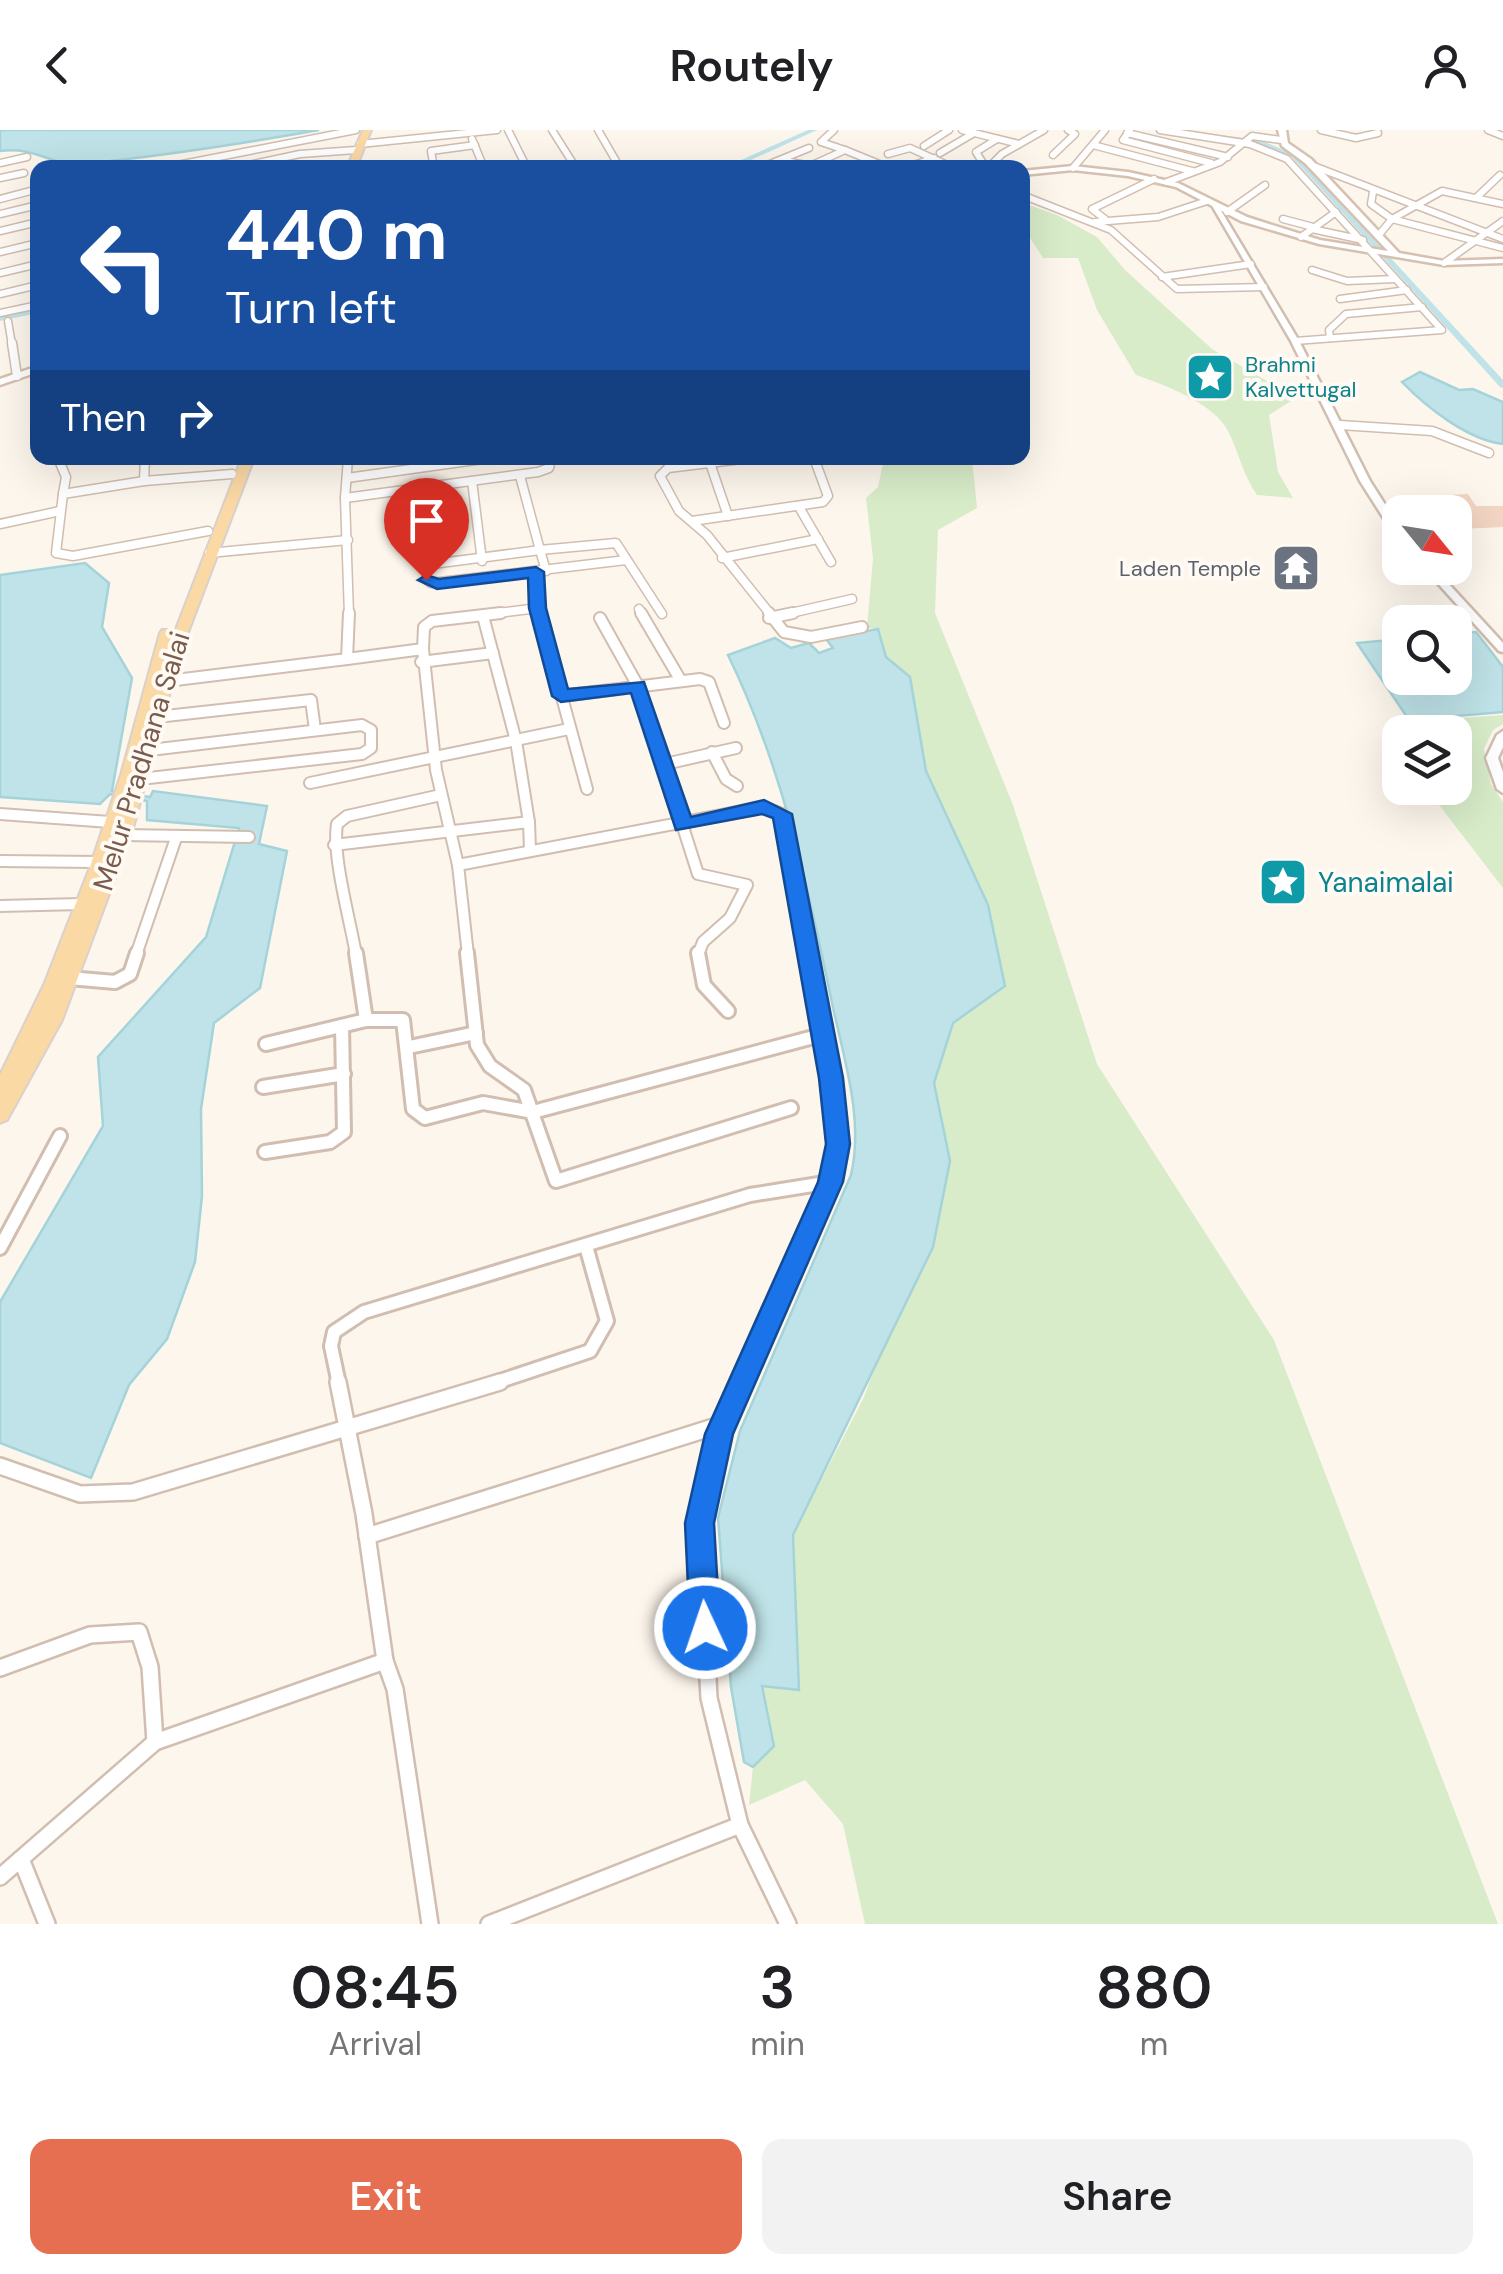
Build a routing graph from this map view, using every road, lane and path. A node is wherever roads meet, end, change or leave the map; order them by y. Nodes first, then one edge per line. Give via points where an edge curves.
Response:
1 (356, 130) edge
2 (370, 130) edge
3 (497, 130) edge
4 (508, 130) edge
5 (552, 130) edge
6 (598, 130) edge
7 (834, 130) edge
8 (950, 130) edge
9 (962, 130) edge
10 (1044, 130) edge
11 (1068, 130) edge
12 (1105, 130) edge
13 (1160, 130) edge
14 (1212, 130) edge
15 (1321, 130) edge
16 (1351, 130) edge
17 (1488, 130) edge
18 (468, 132) edge
19 (1129, 132) edge
20 (974, 133) junction
21 (1378, 133) dead end
22 (1282, 135) edge
23 (1252, 136) junction
24 (1342, 136) junction
25 (1503, 136) edge
26 (997, 138) junction
27 (1242, 141) junction
28 (1018, 144) junction
29 (475, 145) junction
30 (1093, 145) junction
31 (362, 146) junction
32 (924, 146) dead end
33 (809, 148) dead end
34 (845, 150) junction
35 (888, 154) dead end
36 (1053, 154) dead end
37 (937, 156) junction
38 (27, 157) dead end
39 (1228, 158) junction
40 (203, 160) edge
41 (272, 160) edge
42 (354, 160) edge
43 (361, 160) edge
44 (432, 160) edge
45 (481, 160) edge
46 (524, 160) edge
47 (571, 160) edge
48 (615, 160) edge
49 (782, 160) edge
50 (823, 160) edge
51 (869, 160) edge
52 (927, 160) edge
53 (943, 160) edge
54 (982, 160) edge
55 (997, 160) edge
56 (0, 163) edge
57 (1214, 164) junction
58 (1312, 166) junction
59 (1072, 168) junction
60 (1192, 171) junction
61 (1030, 172) edge
62 (24, 173) dead end
63 (1500, 175) dead end
64 (0, 178) edge
65 (1154, 178) junction
66 (1167, 182) junction
67 (1265, 186) dead end
68 (30, 191) edge
69 (1373, 192) junction
70 (1477, 197) junction
71 (1030, 198) edge
72 (0, 199) edge
73 (1210, 202) junction
74 (1503, 204) edge
75 (1413, 207) junction
76 (30, 208) edge
77 (1227, 212) junction
78 (1336, 212) junction
79 (0, 214) edge
80 (1282, 218) dead end
81 (1391, 218) junction
82 (1360, 219) junction
83 (1106, 220) junction
84 (1503, 221) edge
85 (1096, 222) junction
86 (30, 224) edge
87 (1312, 228) junction
88 (0, 232) edge
89 (1485, 233) junction
90 (1378, 236) junction
91 (1301, 237) junction
92 (1503, 239) edge
93 (1362, 240) junction
94 (1474, 240) junction
95 (30, 244) edge
96 (1503, 248) edge
97 (0, 252) edge
98 (1371, 252) junction
99 (1392, 255) junction
100 (1503, 262) edge
101 (1444, 263) junction
102 (1251, 264) junction
103 (30, 266) edge
104 (1312, 270) dead end
105 (0, 273) edge
106 (1162, 277) junction
107 (1394, 279) junction
108 (1264, 286) junction
109 (30, 287) edge
110 (1407, 290) junction
111 (0, 294) edge
112 (1340, 299) dead end
113 (30, 306) edge
114 (1422, 307) junction
115 (0, 313) edge
116 (8, 322) dead end
117 (1330, 338) junction
118 (1295, 341) junction
119 (30, 372) edge
120 (17, 376) junction
121 (0, 382) edge
122 (1340, 425) junction
123 (1489, 452) dead end
124 (61, 465) edge
125 (145, 465) edge
126 (236, 465) edge
127 (245, 465) edge
128 (348, 465) edge
129 (414, 465) edge
130 (550, 465) edge
131 (699, 465) edge
132 (711, 465) edge
133 (817, 465) edge
134 (232, 474) junction
135 (520, 476) junction
136 (347, 478) junction
137 (144, 481) junction
138 (472, 481) junction
139 (421, 488) junction
140 (63, 494) junction
141 (345, 498) junction
142 (799, 507) junction
143 (1382, 508) edge
144 (60, 511) junction
145 (728, 516) junction
146 (692, 521) junction
147 (0, 524) edge
148 (208, 531) junction
149 (818, 539) junction
150 (348, 540) junction
151 (540, 550) junction
152 (210, 553) junction
153 (481, 558) junction
154 (722, 558) junction
155 (626, 560) junction
156 (831, 562) dead end
157 (425, 565) junction
158 (541, 571) junction
159 (484, 576) junction
160 (1445, 585) edge
161 (852, 598) dead end
162 (538, 608) junction
163 (640, 609) dead end
164 (662, 614) dead end
165 (483, 616) junction
166 (600, 618) dead end
167 (769, 618) junction
168 (862, 627) dead end
169 (1503, 649) edge
170 (493, 654) junction
171 (422, 656) junction
172 (347, 659) junction
173 (681, 681) junction
174 (158, 682) junction
175 (638, 686) junction
176 (561, 696) junction
177 (157, 717) junction
178 (724, 724) dead end
179 (569, 729) junction
180 (315, 730) junction
181 (1503, 735) edge
182 (516, 741) junction
183 (736, 748) dead end
184 (150, 750) junction
185 (712, 752) junction
186 (435, 760) junction
187 (665, 764) junction
188 (310, 783) dead end
189 (738, 786) dead end
190 (587, 789) dead end
191 (1503, 790) edge
192 (130, 792) junction
193 (441, 796) junction
194 (0, 814) edge
195 (529, 822) junction
196 (684, 825) junction
197 (116, 828) junction
198 (448, 832) junction
199 (249, 837) dead end
200 (176, 838) junction
201 (334, 845) junction
202 (530, 850) junction
203 (0, 862) edge
204 (98, 862) junction
205 (458, 864) junction
206 (81, 904) junction
207 (0, 906) edge
208 (69, 978) junction
209 (728, 1011) dead end
210 (366, 1020) junction
211 (342, 1026) junction
212 (476, 1033) junction
213 (822, 1036) junction
214 (266, 1044) dead end
215 (409, 1046) junction
216 (344, 1074) junction
217 (263, 1087) dead end
218 (0, 1092) edge
219 (792, 1108) dead end
220 (533, 1112) junction
221 (0, 1115) edge
222 (60, 1136) dead end
223 (265, 1152) dead end
224 (831, 1182) junction
225 (586, 1246) junction
226 (0, 1248) edge
227 (723, 1424) junction
228 (346, 1427) junction
229 (0, 1466) edge
230 (367, 1536) junction
231 (385, 1662) junction
232 (0, 1668) edge
233 (155, 1742) junction
234 (740, 1825) junction
235 (21, 1859) junction
236 (0, 1877) edge
237 (47, 1924) edge
238 (430, 1924) edge
239 (489, 1924) edge
240 (788, 1924) edge

1 - 40 street
2 - 31 main road
3 - 18 street
4 - 46 street
5 - 47 street
6 - 48 street
7 - 34 street via 820,141
8 - 32 street
9 - 20 street
10 - 28 street
11 - 36 street via 1076,134
12 - 30 street
13 - 27 street
14 - 23 street
15 - 24 street
16 - 24 street
17 - 25 street
18 - 29 street
18 - 31 street
19 - 39 street
19 - 57 street via 1123,140
20 - 26 street
20 - 37 street
21 - 24 street
22 - 23 street
22 - 58 main road
23 - 27 street
26 - 28 street
26 - 54 street via 976,152
27 - 39 street
27 - 78 street via 1287,159
28 - 55 street
29 - 44 street via 430,151
29 - 45 street
30 - 59 street
30 - 60 street
31 - 41 street
31 - 42 main road
31 - 43 main road
33 - 49 street
34 - 50 street
34 - 51 street
35 - 37 street via 907,148
37 - 52 street
37 - 53 street
38 - 56 street
39 - 57 street
57 - 60 street
58 - 69 street
58 - 82 main road
59 - 61 main road
59 - 65 main road
60 - 66 street
62 - 64 street
63 - 70 street
65 - 66 main road
65 - 83 street via 1092,210
66 - 73 main road
67 - 77 street
68 - 72 street
69 - 75 street
69 - 81 street via 1371,204
70 - 74 street
70 - 75 street via 1442,192
71 - 85 street
73 - 77 main road
73 - 83 street via 1163,216
73 - 102 street
75 - 81 street
75 - 89 street
76 - 79 street
77 - 91 main road
78 - 87 street
78 - 93 street
80 - 87 street
81 - 82 street
81 - 90 street
81 - 94 street
82 - 90 main road
83 - 85 street
84 - 89 street
85 - 106 street
86 - 88 street
87 - 91 street
87 - 93 street
89 - 92 street
89 - 94 street
90 - 99 main road
91 - 98 main road
93 - 98 street
94 - 96 street
94 - 101 street
95 - 97 street
98 - 99 main road
98 - 107 street
99 - 101 main road
100 - 101 main road
102 - 106 street
102 - 108 street
103 - 105 street
104 - 107 street via 1346,282
106 - 108 street via 1188,291
107 - 110 street
108 - 118 street
109 - 111 street
110 - 112 street
110 - 114 street
113 - 115 street
114 - 117 street via 1346,314
114 - 117 street via 1442,330
116 - 120 street
117 - 118 street
118 - 122 street
119 - 120 main road
120 - 121 main road
122 - 123 street via 1432,431
122 - 143 street
124 - 140 street
125 - 137 street
126 - 134 main road, Melur Pradhana Salai
127 - 152 main road, Melur Pradhana Salai
128 - 136 street
129 - 136 street
130 - 135 street
131 - 146 street via 659,472 674,504
132 - 145 street
133 - 142 street via 828,496
134 - 137 street
134 - 148 main road, Melur Pradhana Salai
135 - 138 street
135 - 151 street
136 - 141 street
137 - 140 street
138 - 139 street
138 - 153 street
139 - 141 street
139 - 157 street
140 - 144 street
141 - 150 street
142 - 145 street
142 - 149 street
144 - 147 street
144 - 148 street via 56,552 64,557
145 - 146 street
146 - 154 street
148 - 174 main road, Melur Pradhana Salai
149 - 154 street
149 - 156 street
150 - 152 street
150 - 172 street
151 - 153 street
151 - 155 street via 612,541
151 - 158 street
152 - 174 main road, Melur Pradhana Salai
153 - 157 street
153 - 159 street
154 - 167 street
155 - 158 street
155 - 164 street
157 - 159 street via 431,583
158 - 159 street
158 - 162 street
160 - 169 street
161 - 167 street
162 - 165 street
162 - 176 street
163 - 173 street
165 - 170 street
165 - 171 street via 427,624
166 - 175 street
167 - 168 street via 798,636
170 - 171 street
170 - 182 street
171 - 172 street
171 - 186 street
172 - 174 street
173 - 175 street
173 - 178 street via 709,682
174 - 177 main road, Melur Pradhana Salai
174 - 192 main road, Melur Pradhana Salai
175 - 176 street
175 - 187 street
176 - 179 street
177 - 180 street via 312,700
177 - 184 main road, Melur Pradhana Salai
179 - 182 street
179 - 190 street
180 - 184 street
180 - 192 street via 362,725 371,730 371,748
181 - 191 street via 1492,758
182 - 186 street
182 - 195 street
183 - 185 street
184 - 192 main road, Melur Pradhana Salai
185 - 187 street
185 - 189 street via 726,779
186 - 188 street
186 - 193 street
187 - 196 street
192 - 197 main road, Melur Pradhana Salai
193 - 198 street
193 - 201 street via 348,816 337,824
194 - 197 street
195 - 198 street
195 - 202 street
196 - 202 street
196 - 209 street via 698,874 747,884 729,919 698,954 712,1002
196 - 213 street via 764,807 782,814
197 - 200 street
197 - 204 main road, Melur Pradhana Salai
197 - 208 main road, Melur Pradhana Salai
198 - 201 street
198 - 205 street
199 - 200 street
200 - 208 street via 130,974 115,982
201 - 210 street
202 - 205 street
203 - 204 street
204 - 206 main road, Melur Pradhana Salai
205 - 212 street
206 - 207 street
206 - 218 main road, Melur Pradhana Salai
208 - 221 main road, Melur Pradhana Salai via 38,1053
210 - 211 street
210 - 215 street via 403,1020
211 - 214 street
211 - 216 street
212 - 215 street
212 - 220 street via 482,1058 524,1090
213 - 220 street
213 - 224 street via 838,1144
215 - 220 street via 417,1114 433,1118 483,1102
216 - 217 street
216 - 223 street via 347,1125 339,1137
219 - 220 street via 556,1181
222 - 226 street
224 - 225 street via 750,1196
224 - 227 street
225 - 228 street via 346,1320 331,1346
225 - 228 street via 606,1321 590,1351
227 - 230 street
227 - 234 street via 700,1523 709,1698
228 - 229 street via 97,1498 63,1493
228 - 230 street
230 - 231 street
231 - 233 street
231 - 238 street via 395,1688
232 - 233 street via 94,1635 126,1627 139,1632 150,1667
233 - 235 street
234 - 239 street
234 - 240 street
235 - 236 street
235 - 237 street

